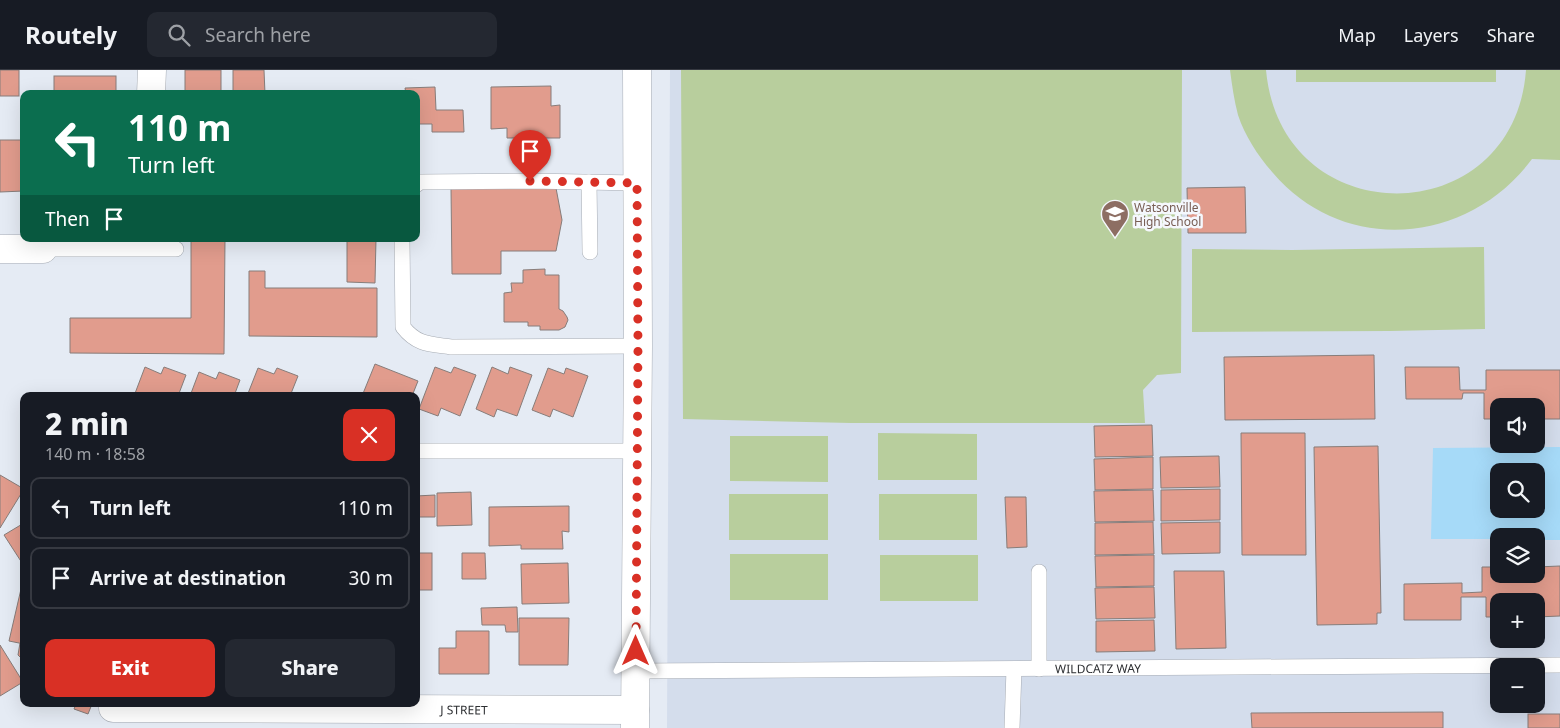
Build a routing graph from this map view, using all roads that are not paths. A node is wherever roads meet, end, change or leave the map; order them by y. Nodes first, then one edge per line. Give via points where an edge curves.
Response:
1 (152, 70) edge
2 (637, 70) edge
3 (151, 90) edge
4 (420, 182) edge
5 (589, 182) junction
6 (637, 183) junction
7 (402, 242) edge
8 (0, 249) edge
9 (42, 249) joint
10 (176, 249) dead end
11 (590, 252) dead end
12 (638, 346) junction
13 (420, 451) edge
14 (637, 451) junction
15 (1040, 572) dead end
16 (1560, 665) edge
17 (1040, 668) junction
18 (1014, 669) junction
19 (636, 671) junction
20 (113, 708) dead end
21 (635, 719) edge
22 (1012, 728) edge

1 - 3 street
2 - 6 street
4 - 5 lane
5 - 6 lane
5 - 11 lane
6 - 12 street
7 - 12 lane via 403,327 410,336 426,344 451,347
8 - 9 street
9 - 10 lane
12 - 14 street
13 - 14 lane
14 - 19 street
15 - 17 lane
16 - 17 lane, WILDCATZ WAY
17 - 18 lane, WILDCATZ WAY
18 - 19 lane, WILDCATZ WAY
18 - 22 lane
19 - 21 street
20 - 21 street, J STREET

